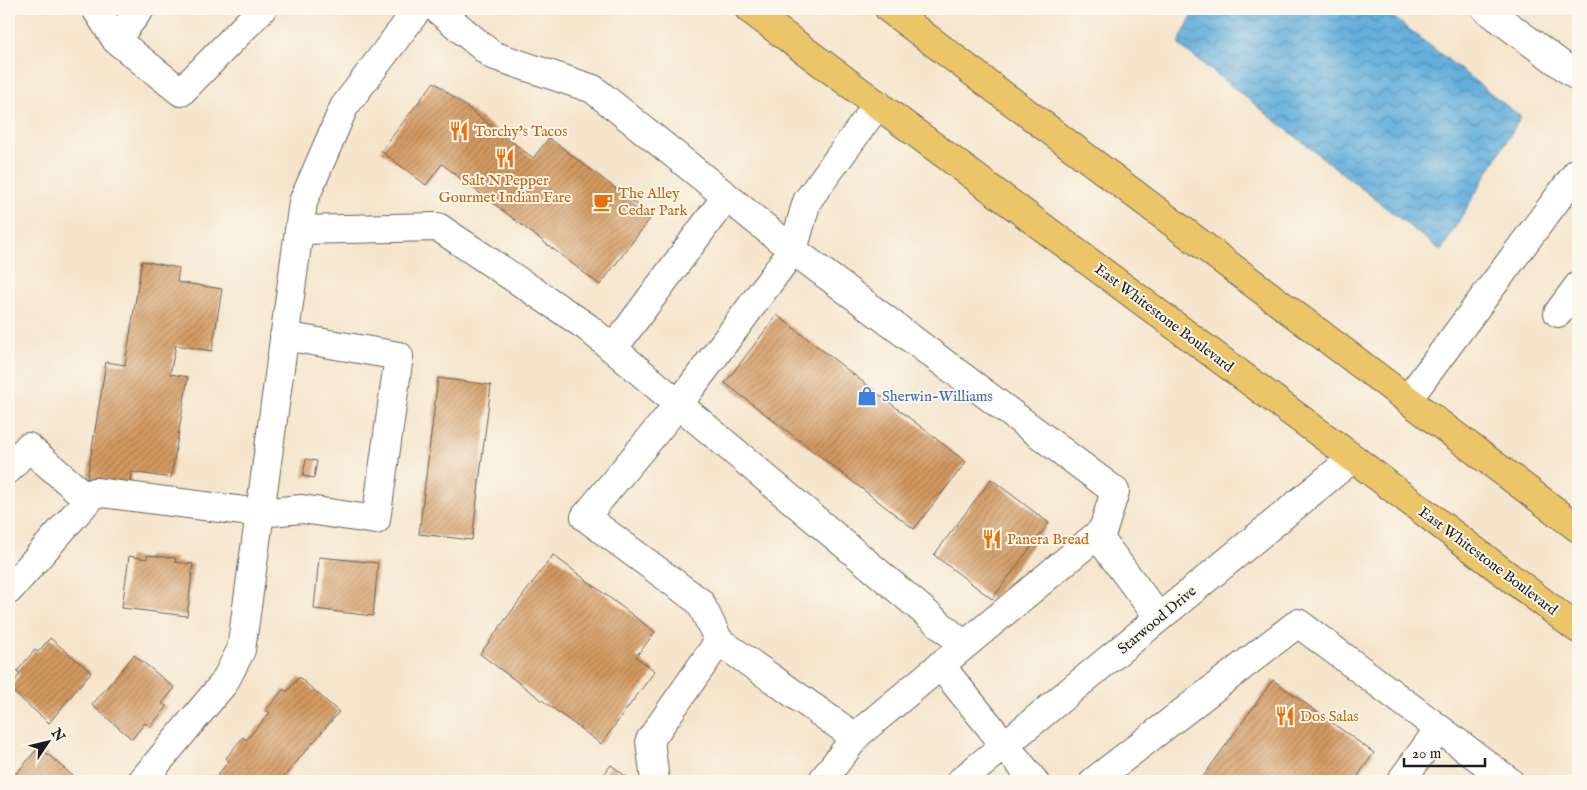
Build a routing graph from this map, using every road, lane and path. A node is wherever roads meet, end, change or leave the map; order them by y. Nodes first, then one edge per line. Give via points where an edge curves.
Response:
1 (96, 9) edge
2 (140, 9) edge
3 (262, 9) edge
4 (418, 9) edge
5 (437, 9) edge
6 (749, 9) edge
7 (890, 9) edge
8 (1486, 9) edge
9 (116, 40) junction
10 (1578, 78) edge
11 (878, 104) junction
12 (1578, 171) edge
13 (726, 197) junction
14 (299, 230) junction
15 (793, 250) junction
16 (1578, 286) edge
17 (1558, 313) dead end
18 (284, 336) junction
19 (612, 349) junction
20 (1408, 399) junction
21 (678, 405) junction
22 (1353, 458) junction
23 (9, 467) edge
24 (89, 500) junction
25 (259, 513) junction
26 (1578, 528) edge
27 (1097, 535) junction
28 (9, 590) edge
29 (1159, 618) junction
30 (1578, 630) edge
31 (719, 641) junction
32 (964, 645) junction
33 (940, 665) junction
34 (1439, 729) junction
35 (855, 737) junction
36 (1005, 746) junction
37 (142, 781) edge
38 (655, 781) edge
39 (822, 781) edge
40 (961, 781) edge
41 (1034, 781) edge
42 (1094, 781) edge
43 (1402, 781) edge
44 (1509, 781) edge

1 - 9 street
2 - 9 street
3 - 9 street via 181,92
4 - 14 street via 344,107 303,202
5 - 13 street via 492,55 593,89
6 - 11 main road, East Whitestone Boulevard
7 - 20 main road
8 - 10 street
11 - 15 street via 807,201
11 - 22 main road, East Whitestone Boulevard
12 - 20 street
13 - 15 street
13 - 19 street
14 - 18 street
14 - 19 street via 438,227 587,327
15 - 21 street
15 - 27 street via 1115,491 1103,530
16 - 17 street
18 - 25 street
18 - 25 street via 399,356 376,520 302,509
19 - 21 street
20 - 26 main road
21 - 31 street via 585,517 700,602
21 - 32 street
22 - 29 street, Starwood Drive
22 - 30 main road, East Whitestone Boulevard
23 - 24 street via 28,447
24 - 25 street via 95,492
24 - 28 street
25 - 37 street via 241,650 224,683
27 - 29 street
27 - 32 street
29 - 36 street, Starwood Drive
31 - 35 street
31 - 38 street via 650,740
32 - 33 street
33 - 35 street
33 - 36 street
34 - 42 street via 1298,623
34 - 43 street
34 - 44 street
35 - 39 street
36 - 40 street, Starwood Drive
36 - 41 street

